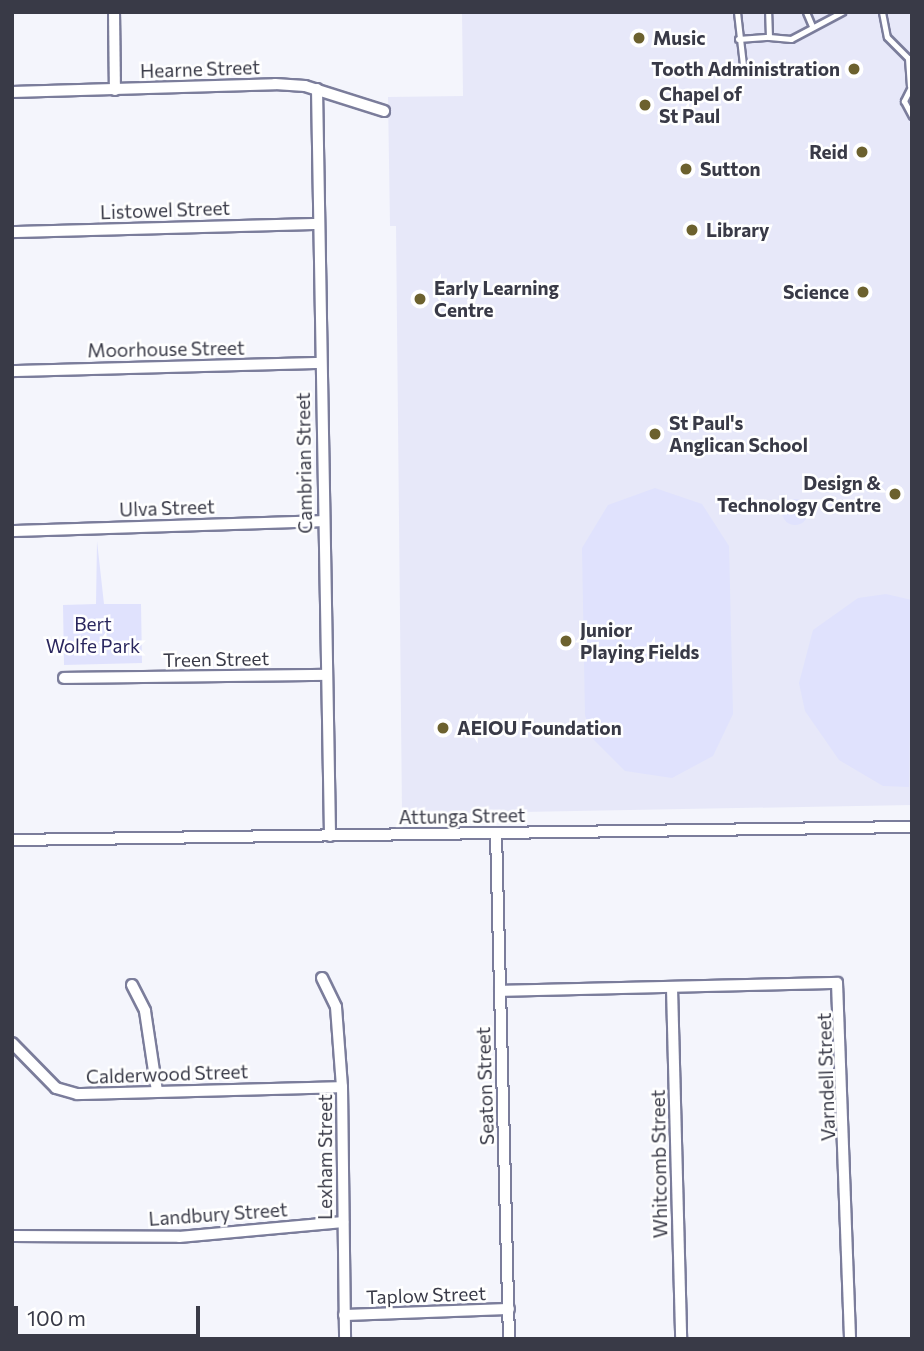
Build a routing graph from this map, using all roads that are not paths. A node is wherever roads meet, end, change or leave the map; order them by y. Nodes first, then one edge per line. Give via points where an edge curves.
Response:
1 (114, 12) edge
2 (737, 12) edge
3 (768, 12) edge
4 (808, 12) edge
5 (842, 12) edge
6 (881, 12) edge
7 (826, 15) edge
8 (812, 26) junction
9 (769, 37) junction
10 (738, 39) junction
11 (910, 58) edge
12 (743, 65) dead end
13 (911, 86) edge
14 (317, 89) junction
15 (115, 90) junction
16 (12, 92) edge
17 (384, 111) dead end
18 (912, 116) edge
19 (318, 223) junction
20 (12, 232) edge
21 (320, 363) junction
22 (12, 371) edge
23 (322, 521) junction
24 (12, 531) edge
25 (327, 675) junction
26 (64, 678) dead end
27 (912, 827) edge
28 (496, 833) junction
29 (330, 836) junction
30 (12, 840) edge
31 (322, 978) dead end
32 (132, 985) dead end
33 (672, 988) junction
34 (500, 991) junction
35 (12, 1043) edge
36 (342, 1087) junction
37 (157, 1091) junction
38 (342, 1222) junction
39 (12, 1236) edge
40 (509, 1309) junction
41 (344, 1315) junction
42 (345, 1339) edge
43 (509, 1339) edge
44 (681, 1339) edge
45 (850, 1339) edge

1 - 15 street
2 - 10 lane
3 - 9 lane
4 - 8 lane
5 - 7 lane
6 - 11 lane via 887,37
7 - 8 lane
8 - 9 lane via 791,39
9 - 10 lane
10 - 12 lane
11 - 13 lane
13 - 18 lane via 904,101
14 - 15 street, Hearne Street via 275,84
14 - 17 street, Hearne Street
14 - 19 street, Cambrian Street
15 - 16 street, Hearne Street
19 - 20 street, Listowel Street
19 - 21 street, Cambrian Street
21 - 22 street, Moorhouse Street
21 - 23 street, Cambrian Street
23 - 24 street, Ulva Street
23 - 25 street, Cambrian Street
25 - 26 street, Treen Street
25 - 29 street, Cambrian Street
27 - 28 street, Attunga Street
28 - 29 street, Attunga Street
28 - 34 street, Seaton Street
29 - 30 street, Attunga Street
31 - 36 street, Lexham Street via 336,1007
32 - 37 street via 145,1011
33 - 34 street, Varndell Street
33 - 44 street, Whitcomb Street
33 - 45 street, Varndell Street via 837,983
34 - 40 street, Seaton Street
35 - 37 street, Calderwood Street via 56,1088 77,1094
36 - 37 street, Calderwood Street
36 - 38 street, Lexham Street
38 - 39 street, Landbury Street via 178,1237
38 - 41 street, Lexham Street
40 - 41 street, Taplow Street
40 - 43 street, Seaton Street
41 - 42 street, Lexham Street

